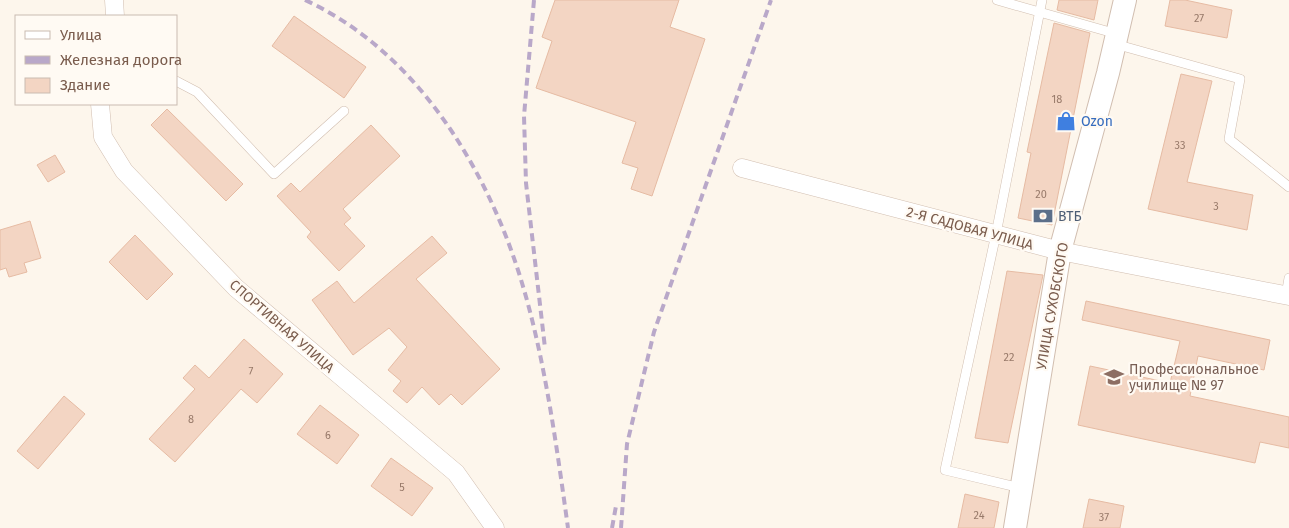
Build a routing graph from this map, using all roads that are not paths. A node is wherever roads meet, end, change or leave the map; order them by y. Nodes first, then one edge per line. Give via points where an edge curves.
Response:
1 (114, 0) edge
2 (997, 0) edge
3 (1042, 0) edge
4 (1125, 0) edge
5 (1039, 12) junction
6 (115, 15) edge
7 (1116, 39) junction
8 (178, 82) edge
9 (100, 105) edge
10 (344, 111) dead end
11 (742, 168) dead end
12 (1289, 187) edge
13 (996, 234) junction
14 (1060, 251) junction
15 (1288, 290) edge
16 (1021, 488) junction
17 (495, 528) edge
18 (1015, 528) edge

1 - 6 street
2 - 5 lane
3 - 5 lane
4 - 7 street, УЛИЦА СУХОБСКОГО
5 - 7 lane
5 - 13 lane
7 - 12 lane via 1240,80 1230,139
7 - 14 street, УЛИЦА СУХОБСКОГО
8 - 10 lane via 197,92 274,174
9 - 17 street, СПОРТИВНАЯ УЛИЦА via 103,137 124,170 236,288 456,473
11 - 13 street, 2-Я САДОВАЯ УЛИЦА
13 - 14 street, 2-Я САДОВАЯ УЛИЦА
13 - 16 lane via 946,470
14 - 15 street, 2-Я САДОВАЯ УЛИЦА
14 - 16 street, УЛИЦА СУХОБСКОГО
16 - 18 street, УЛИЦА СУХОБСКОГО

